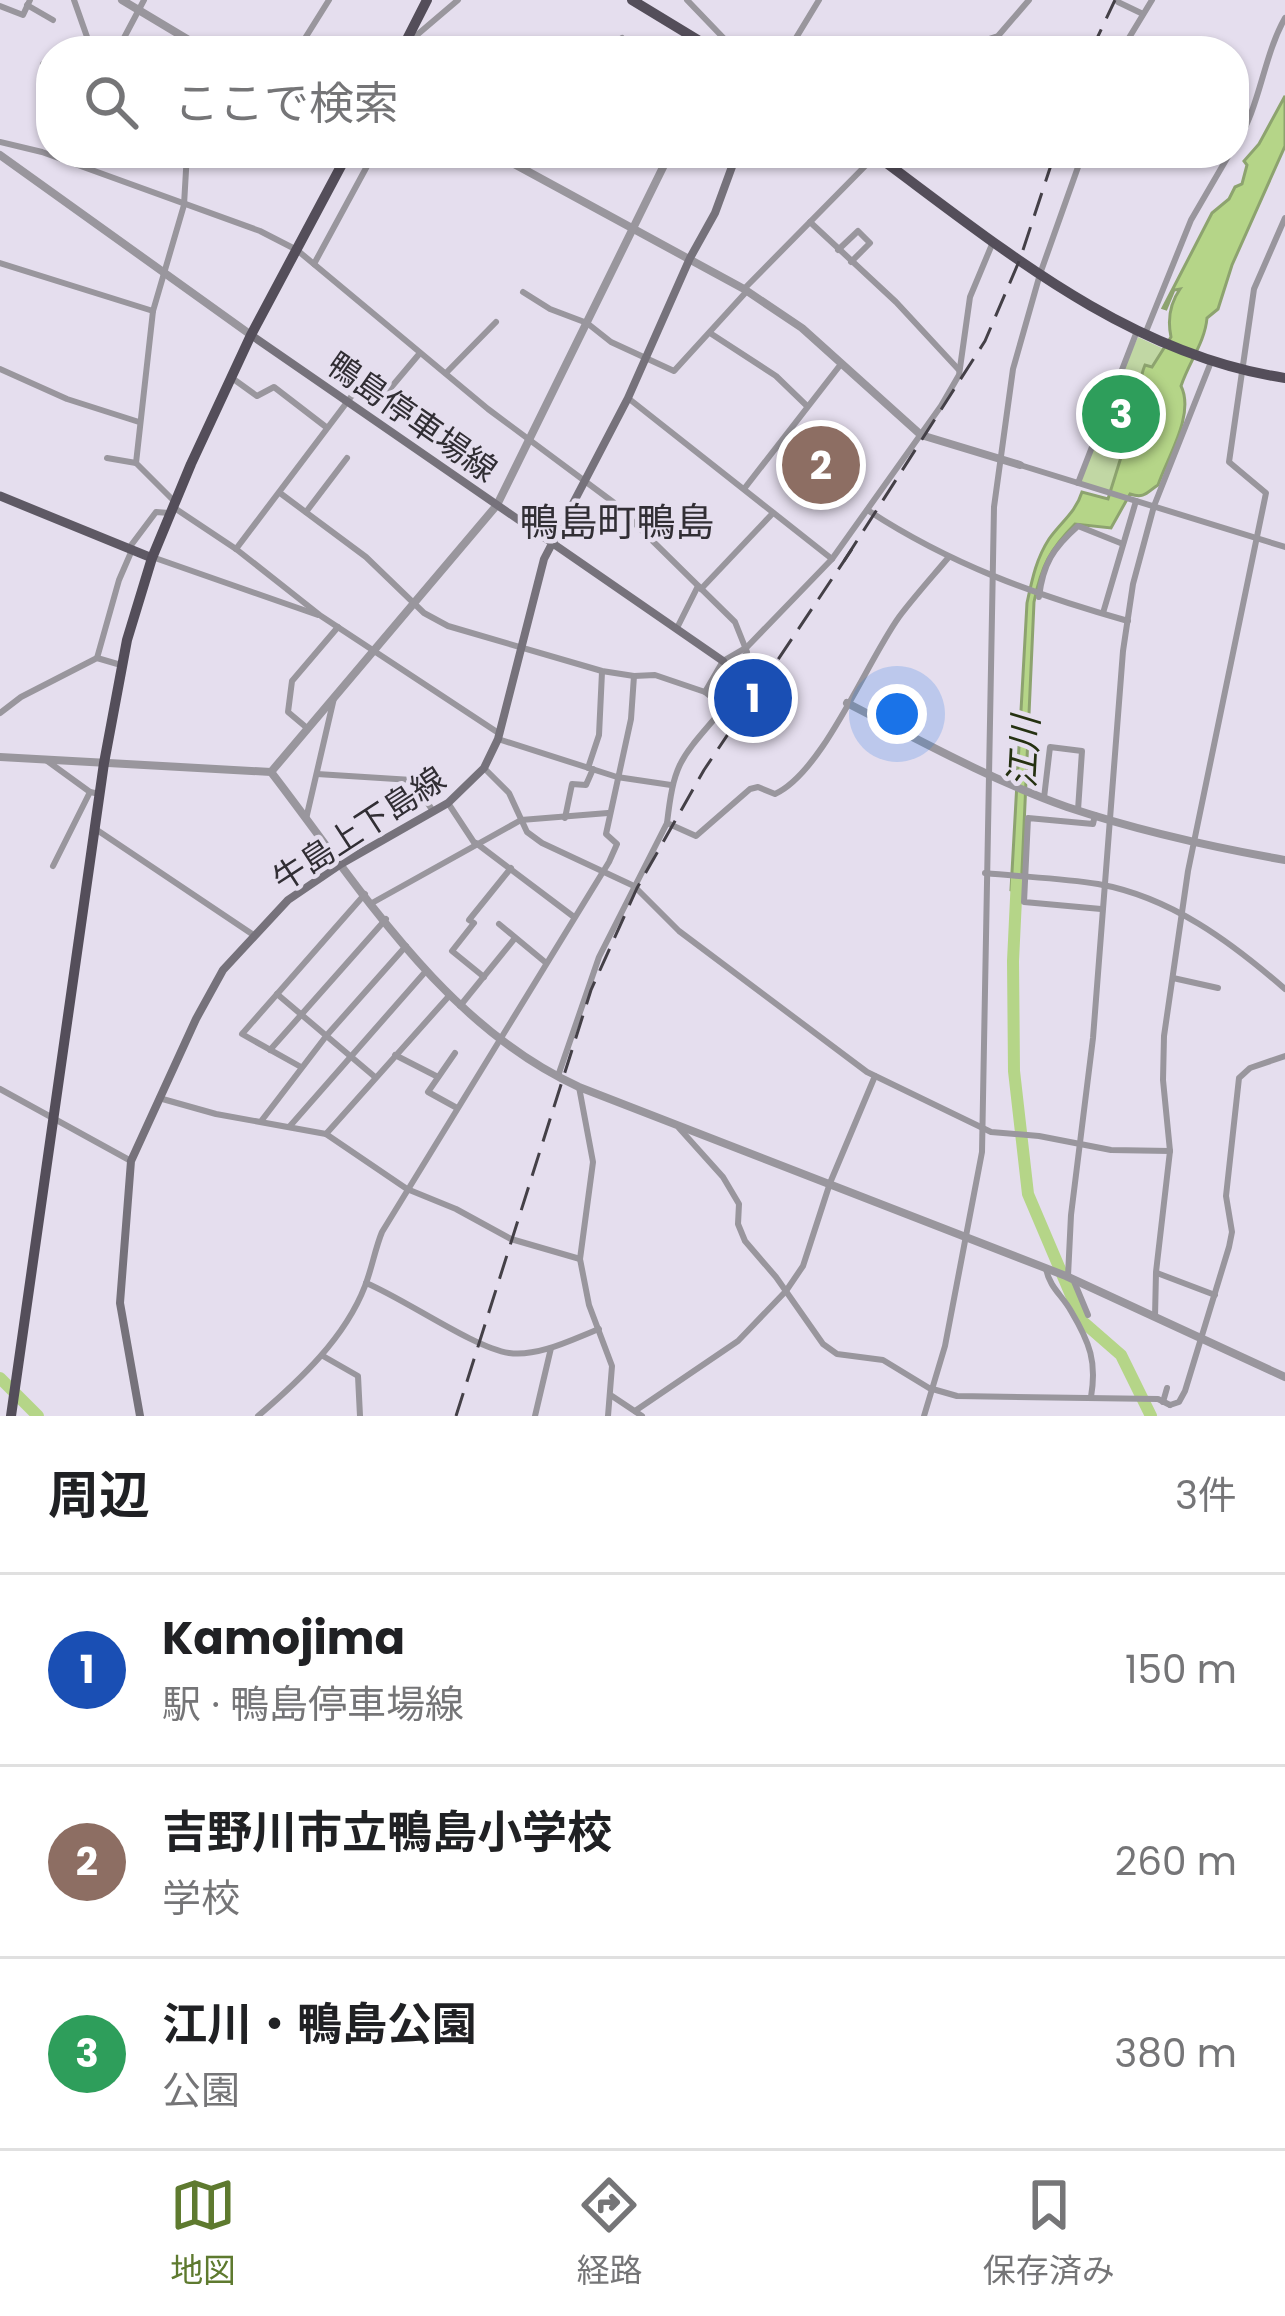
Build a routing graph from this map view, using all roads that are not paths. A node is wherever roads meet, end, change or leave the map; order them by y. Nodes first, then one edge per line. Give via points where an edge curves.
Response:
1 (74, 0) edge
2 (122, 0) edge
3 (144, 0) edge
4 (329, 0) edge
5 (427, 0) edge
6 (458, 0) edge
7 (632, 0) edge
8 (687, 0) edge
9 (819, 0) edge
10 (1029, 0) edge
11 (1152, 0) edge
12 (1118, 2) edge
13 (28, 3) edge
14 (0, 6) edge
15 (139, 11) junction
16 (1143, 14) junction
17 (1285, 18) edge
18 (53, 20) dead end
19 (87, 36) edge
20 (126, 36) edge
21 (181, 36) edge
22 (306, 36) edge
23 (409, 36) edge
24 (417, 36) edge
25 (691, 36) edge
26 (722, 36) edge
27 (797, 36) edge
28 (998, 36) edge
29 (1130, 36) edge
30 (1249, 121) edge
31 (0, 142) edge
32 (36, 151) edge
33 (0, 155) edge
34 (84, 168) edge
35 (186, 168) edge
36 (340, 168) edge
37 (367, 168) edge
38 (523, 168) edge
39 (663, 168) edge
40 (732, 168) edge
41 (861, 168) edge
42 (893, 168) edge
43 (1078, 168) edge
44 (1221, 168) edge
45 (184, 205) junction
46 (1285, 218) edge
47 (810, 222) junction
48 (634, 226) junction
49 (993, 242) junction
50 (297, 250) junction
51 (838, 250) junction
52 (690, 258) junction
53 (851, 262) junction
54 (0, 263) edge
55 (314, 264) junction
56 (166, 274) junction
57 (1040, 274) junction
58 (745, 290) junction
59 (523, 292) dead end
60 (153, 311) junction
61 (496, 322) dead end
62 (587, 322) junction
63 (709, 332) junction
64 (1141, 333) junction
65 (251, 335) junction
66 (420, 353) junction
67 (646, 359) junction
68 (1211, 361) junction
69 (841, 364) junction
70 (0, 369) edge
71 (959, 370) junction
72 (1244, 371) junction
73 (446, 373) junction
74 (231, 377) junction
75 (1285, 378) edge
76 (628, 398) junction
77 (347, 400) junction
78 (807, 406) junction
79 (139, 422) junction
80 (326, 427) junction
81 (921, 435) junction
82 (530, 442) junction
83 (106, 458) dead end
84 (347, 458) dead end
85 (1001, 460) junction
86 (136, 464) junction
87 (1019, 465) joint
88 (582, 482) junction
89 (1078, 483) junction
90 (744, 490) junction
91 (280, 493) junction
92 (0, 496) edge
93 (1134, 500) junction
94 (497, 506) junction
95 (1154, 506) junction
96 (172, 507) junction
97 (869, 511) junction
98 (306, 512) junction
99 (773, 513) junction
100 (1255, 538) junction
101 (552, 542) junction
102 (1123, 544) junction
103 (1285, 548) edge
104 (130, 549) junction
105 (236, 549) junction
106 (152, 557) junction
107 (948, 558) junction
108 (832, 559) junction
109 (992, 576) junction
110 (700, 587) junction
111 (1038, 596) junction
112 (413, 603) junction
113 (1102, 614) junction
114 (321, 616) junction
115 (1128, 621) junction
116 (338, 627) junction
117 (677, 628) junction
118 (519, 647) junction
119 (747, 647) junction
120 (373, 649) junction
121 (97, 658) junction
122 (723, 661) junction
123 (121, 665) junction
124 (602, 670) junction
125 (738, 672) junction
126 (634, 676) junction
127 (705, 692) junction
128 (335, 694) junction
129 (715, 700) junction
130 (847, 704) junction
131 (0, 713) edge
132 (307, 728) junction
133 (499, 737) junction
134 (0, 757) edge
135 (46, 760) junction
136 (104, 763) junction
137 (484, 768) junction
138 (590, 769) junction
139 (271, 772) junction
140 (316, 774) junction
141 (988, 774) junction
142 (617, 777) junction
143 (671, 785) junction
144 (96, 793) junction
145 (1044, 797) junction
146 (448, 803) junction
147 (1078, 810) junction
148 (433, 811) junction
149 (608, 813) junction
150 (1095, 815) junction
151 (306, 818) junction
152 (565, 818) junction
153 (521, 820) junction
154 (1109, 820) junction
155 (667, 823) junction
156 (97, 830) junction
157 (476, 843) junction
158 (1192, 844) junction
159 (1285, 860) edge
160 (341, 864) junction
161 (53, 866) dead end
162 (511, 868) junction
163 (602, 871) junction
164 (986, 873) junction
165 (1025, 877) junction
166 (633, 885) junction
167 (1104, 885) junction
168 (365, 894) junction
169 (372, 903) junction
170 (1102, 910) junction
171 (1183, 914) junction
172 (574, 917) junction
173 (386, 920) junction
174 (499, 924) dead end
175 (255, 936) junction
176 (515, 938) junction
177 (406, 946) junction
178 (545, 962) junction
179 (426, 970) junction
180 (484, 977) junction
181 (1173, 978) junction
182 (1218, 988) dead end
183 (1285, 989) edge
184 (277, 994) junction
185 (449, 996) junction
186 (460, 1006) junction
187 (301, 1013) junction
188 (327, 1035) junction
189 (498, 1039) junction
190 (270, 1050) junction
191 (454, 1053) dead end
192 (395, 1055) junction
193 (1285, 1056) edge
194 (351, 1057) junction
195 (301, 1067) junction
196 (558, 1076) junction
197 (875, 1076) junction
198 (438, 1077) junction
199 (376, 1078) junction
200 (579, 1087) junction
201 (0, 1089) edge
202 (159, 1098) junction
203 (457, 1108) junction
204 (262, 1120) junction
205 (54, 1121) junction
206 (675, 1124) junction
207 (290, 1126) junction
208 (981, 1128) junction
209 (326, 1134) junction
210 (1079, 1144) junction
211 (1170, 1151) junction
212 (131, 1161) junction
213 (830, 1183) junction
214 (407, 1189) junction
215 (964, 1239) junction
216 (580, 1259) junction
217 (1048, 1269) junction
218 (1156, 1272) junction
219 (1069, 1277) junction
220 (366, 1283) junction
221 (786, 1291) junction
222 (1215, 1295) junction
223 (1088, 1316) dead end
224 (1155, 1318) junction
225 (599, 1329) junction
226 (1202, 1339) junction
227 (551, 1348) junction
228 (323, 1355) junction
229 (1285, 1361) edge
230 (1283, 1376) edge
231 (929, 1388) junction
232 (1167, 1388) dead end
233 (612, 1396) junction
234 (1091, 1397) junction
235 (1164, 1402) junction
236 (639, 1413) edge
237 (10, 1416) edge
238 (140, 1416) edge
239 (258, 1416) edge
240 (360, 1416) edge
241 (535, 1416) edge
242 (608, 1416) edge
243 (924, 1416) edge
244 (1170, 1416) edge

1 - 19 street
2 - 15 street
3 - 15 street
4 - 22 street
5 - 23 highway
6 - 24 street
7 - 25 highway
8 - 26 street
9 - 27 street
10 - 28 street
11 - 16 street
12 - 16 street
13 - 14 street via 23,15
13 - 18 street
15 - 20 street
15 - 21 street
16 - 29 street
17 - 30 street
31 - 32 street
33 - 56 street
34 - 45 street
35 - 45 street
36 - 50 highway
37 - 55 street
38 - 48 street
39 - 48 street
40 - 52 main road, 牛島上下島線
41 - 47 street
42 - 49 highway
43 - 57 street
44 - 64 street
45 - 50 street
45 - 56 street
46 - 72 street via 1254,290
47 - 51 street
47 - 58 street
48 - 52 street
48 - 62 street
49 - 57 highway
49 - 71 street via 970,297
50 - 55 street
50 - 65 highway
51 - 53 street
51 - 53 street via 858,231 870,243
52 - 58 street
52 - 67 main road, 牛島上下島線
53 - 71 street
54 - 60 street
55 - 66 street
56 - 60 street
56 - 65 street
57 - 64 highway
57 - 85 street via 1012,369
58 - 63 street
58 - 69 street
59 - 62 street
60 - 79 street
61 - 73 street
62 - 67 street
62 - 82 street
63 - 67 street via 674,371
63 - 78 street
64 - 68 highway
64 - 89 street
65 - 74 highway
65 - 77 main road, 鴨島停車場線
66 - 73 street
66 - 77 street via 383,397 363,381
67 - 76 main road, 牛島上下島線
68 - 72 highway
68 - 95 street
69 - 78 street
69 - 81 street
70 - 79 street
71 - 81 street
72 - 75 highway
72 - 100 street via 1229,462 1266,493
73 - 82 street
74 - 80 street via 257,396 274,387
74 - 96 highway
76 - 88 main road, 牛島上下島線
76 - 90 street
77 - 80 street
77 - 94 main road, 鴨島停車場線
78 - 90 street
79 - 86 street
80 - 91 street
81 - 85 street
81 - 97 street
82 - 88 street
82 - 94 street
83 - 86 street
84 - 98 street
85 - 87 street
85 - 109 street
86 - 96 street
87 - 89 street
88 - 101 main road, 牛島上下島線
88 - 110 street via 614,502
89 - 93 street
90 - 99 street
91 - 98 street
91 - 105 street
92 - 104 main road
93 - 95 street
93 - 102 street
94 - 101 main road, 鴨島停車場線
94 - 112 street
95 - 100 street
95 - 115 street
96 - 104 street via 156,512
96 - 105 street
96 - 106 highway
97 - 107 street
97 - 108 street
98 - 112 street
99 - 108 street
99 - 110 street
100 - 103 street
100 - 158 street
101 - 117 main road, 鴨島停車場線
101 - 118 main road, 牛島上下島線
102 - 111 street via 1078,526 1053,548
102 - 113 street
104 - 106 main road
104 - 121 street
105 - 114 street
106 - 114 street
106 - 123 highway
107 - 109 street
107 - 130 street via 900,616
108 - 119 street
109 - 111 street
109 - 141 street
110 - 117 street
110 - 119 street
111 - 113 street
112 - 118 street via 448,626
112 - 120 street
113 - 115 street
114 - 116 street
115 - 154 street
116 - 120 street
116 - 132 street via 292,681 288,712
117 - 122 main road, 鴨島停車場線
118 - 124 street
118 - 133 main road, 牛島上下島線
119 - 122 street
119 - 125 street
120 - 128 street
120 - 133 street
121 - 123 street
121 - 131 street
122 - 125 street
122 - 127 street
123 - 136 highway
124 - 126 street
124 - 138 street
125 - 129 street
126 - 127 street
126 - 142 street
127 - 129 street
128 - 132 street
128 - 140 street
129 - 143 street via 717,716 681,756
130 - 141 street
130 - 155 street via 817,756 782,792 750,789 696,836
132 - 139 street
133 - 137 main road, 牛島上下島線
133 - 138 street
134 - 135 street
135 - 136 street
135 - 144 street
136 - 139 street
136 - 144 highway
137 - 146 main road, 牛島上下島線
137 - 153 street
138 - 142 street
138 - 152 street via 586,784 572,784
139 - 151 street
140 - 148 street via 412,780
140 - 151 street
141 - 145 street
141 - 164 street
142 - 143 street
142 - 149 street
143 - 155 street
144 - 156 highway
144 - 161 street
145 - 147 street
145 - 147 street via 1050,747 1082,751
146 - 148 main road, 牛島上下島線
146 - 157 street
147 - 150 street
148 - 160 main road, 牛島上下島線
149 - 152 street
149 - 163 street via 606,834 617,844
150 - 154 street
150 - 165 street via 1093,824 1028,818
151 - 160 street
152 - 153 street
153 - 157 street
153 - 163 street via 542,844
154 - 158 street
154 - 167 street
155 - 166 street
156 - 175 street
156 - 205 highway
157 - 162 street
157 - 169 street
158 - 159 street
158 - 171 street
160 - 168 street
160 - 175 main road, 牛島上下島線 via 288,900
162 - 172 street
162 - 180 street via 452,951
163 - 166 street
163 - 172 street
164 - 165 street
164 - 208 street
165 - 167 street
165 - 170 street via 1024,902
166 - 196 street
166 - 197 street via 679,931
167 - 170 street
167 - 171 street
168 - 169 street
168 - 184 street
169 - 173 street
170 - 210 street
171 - 181 street
171 - 183 street
172 - 178 street
173 - 177 street
173 - 187 street
174 - 176 street
175 - 202 main road, 牛島上下島線 via 214,983
176 - 178 street
176 - 180 street
177 - 179 street
177 - 188 street
178 - 189 street
179 - 185 street
179 - 194 street
180 - 186 street
181 - 182 street
181 - 211 street via 1163,1079
184 - 187 street
184 - 190 street via 242,1034
185 - 186 street
185 - 192 street
186 - 189 street
187 - 188 street
187 - 190 street
188 - 194 street
188 - 195 street
189 - 196 street
189 - 203 street
190 - 195 street
191 - 198 street
192 - 198 street
192 - 199 street
193 - 222 street via 1239,1078 1226,1196 1232,1232
194 - 199 street
194 - 207 street
195 - 204 street
196 - 200 street
197 - 208 street
197 - 213 street
198 - 203 street via 428,1092
199 - 209 street
200 - 206 street
200 - 216 street via 593,1162
201 - 205 street
202 - 204 street
202 - 212 main road, 牛島上下島線
203 - 214 street
204 - 207 street
205 - 212 street
205 - 237 highway
206 - 213 street
206 - 221 street via 723,1177 740,1204 745,1241
207 - 209 street
208 - 210 street
208 - 215 street
209 - 214 street
210 - 211 street
210 - 219 street
211 - 218 street
212 - 238 main road, 牛島上下島線 via 120,1303
213 - 215 street
213 - 221 street via 803,1266
214 - 216 street via 511,1239
214 - 220 street
215 - 217 street
215 - 231 street
216 - 225 street
217 - 219 street
217 - 234 street via 1095,1363
218 - 222 street
218 - 224 street
219 - 223 street
219 - 224 street
220 - 227 street via 511,1354
220 - 228 street
221 - 231 street via 837,1354 883,1360
221 - 236 street via 738,1341
222 - 226 street
224 - 226 street
225 - 227 street
225 - 233 street
226 - 230 street
226 - 235 street via 1180,1402
227 - 241 street
228 - 239 street
228 - 240 street via 358,1376
229 - 230 street
231 - 234 street via 957,1396
231 - 243 street
232 - 235 street
233 - 236 street
233 - 242 street
234 - 235 street
235 - 244 street

